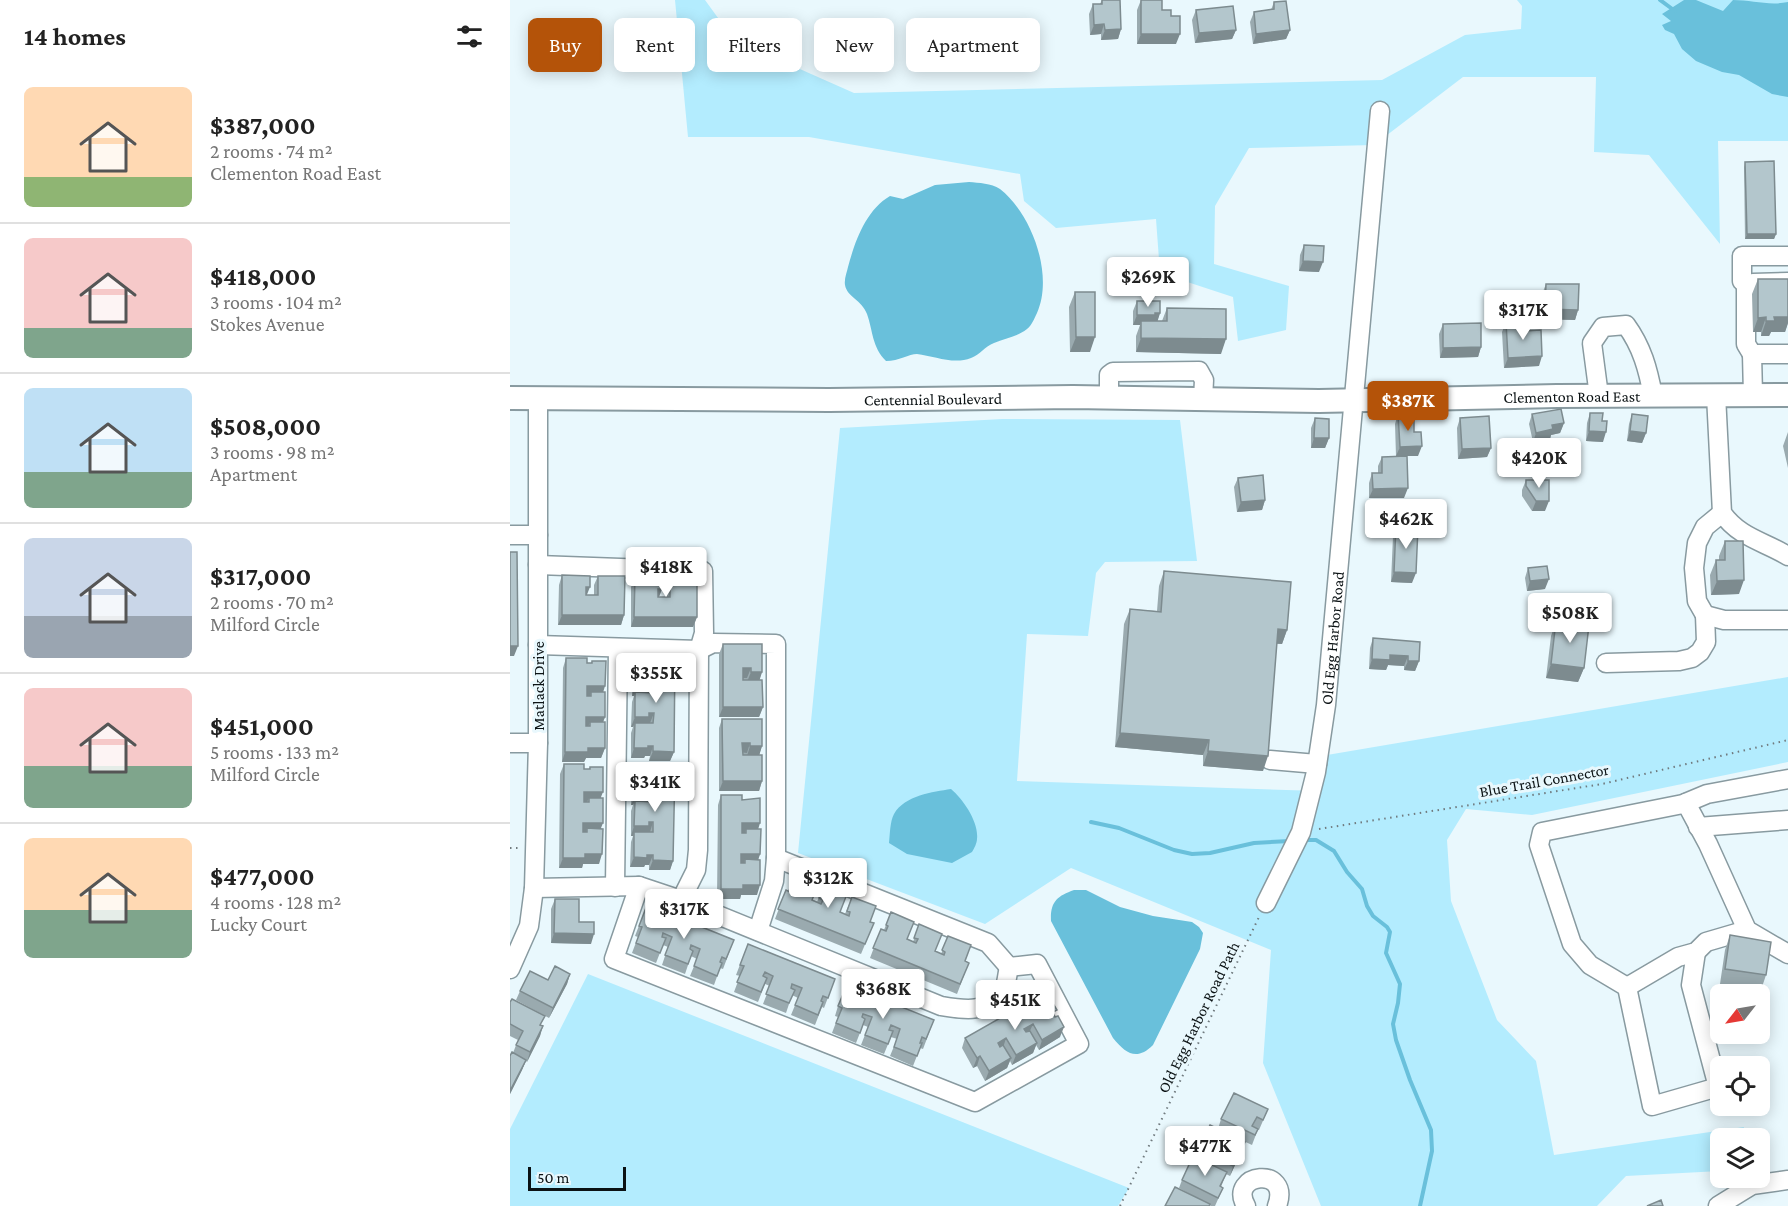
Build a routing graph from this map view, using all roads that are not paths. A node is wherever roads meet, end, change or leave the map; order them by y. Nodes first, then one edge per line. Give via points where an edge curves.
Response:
1 (1380, 111) dead end
2 (1788, 256) edge
3 (1788, 282) edge
4 (1748, 286) junction
5 (1752, 354) junction
6 (1788, 354) edge
7 (1716, 395) junction
8 (1753, 395) junction
9 (1788, 395) edge
10 (1599, 396) junction
11 (1653, 396) junction
12 (510, 398) edge
13 (538, 399) junction
14 (1354, 400) junction
15 (1722, 513) junction
16 (538, 534) junction
17 (510, 535) edge
18 (1788, 556) edge
19 (538, 565) junction
20 (1705, 615) junction
21 (1788, 620) edge
22 (538, 645) junction
23 (618, 648) junction
24 (699, 650) junction
25 (1605, 663) dead end
26 (510, 743) edge
27 (538, 743) junction
28 (1270, 760) edge
29 (1317, 764) junction
30 (1788, 779) edge
31 (1686, 803) junction
32 (1788, 819) edge
33 (1698, 826) junction
34 (776, 858) junction
35 (639, 886) junction
36 (615, 887) junction
37 (534, 888) junction
38 (681, 900) junction
39 (1266, 903) road end
40 (1747, 930) junction
41 (758, 932) junction
42 (1696, 952) junction
43 (1788, 954) edge
44 (1009, 967) junction
45 (510, 969) edge
46 (1627, 987) junction
47 (1788, 1180) edge
48 (1244, 1205) edge
49 (1276, 1206) edge
50 (1718, 1206) edge

1 - 14 street, Old Egg Harbor Road
2 - 4 street via 1742,256 1742,280
3 - 4 street
4 - 5 street via 1746,344
5 - 6 street
5 - 8 street
7 - 8 main road, Clementon Road East
7 - 11 main road, Clementon Road East
7 - 15 street
8 - 9 main road, Clementon Road East
10 - 11 main road, Clementon Road East
10 - 11 street via 1592,343 1603,327 1626,325 1646,360
10 - 14 main road, Clementon Road East
12 - 13 main road, Centennial Boulevard
13 - 14 main road, Centennial Boulevard
13 - 16 street, Matlack Drive
14 - 29 street, Old Egg Harbor Road
15 - 18 street via 1742,534
15 - 20 street via 1705,527 1697,543 1697,602
16 - 17 street
16 - 19 street, Matlack Drive
19 - 22 street, Matlack Drive
19 - 24 street via 703,571 704,633
20 - 21 street via 1724,620
20 - 25 street via 1706,642 1692,658
22 - 23 street
22 - 27 street, Matlack Drive
23 - 24 street
23 - 36 street
24 - 34 street via 713,643 776,644
24 - 38 street via 698,850 696,870
26 - 27 street
27 - 37 street, Matlack Drive
28 - 29 street
29 - 39 street, Old Egg Harbor Road via 1301,832
30 - 31 street
31 - 33 street
31 - 46 street via 1542,832 1539,845 1572,944 1590,965
32 - 33 street
33 - 40 street
34 - 41 street via 774,880
34 - 44 street via 988,943
35 - 36 street
35 - 38 street
35 - 44 street via 614,959 975,1102 1079,1044 1038,964
36 - 37 street
37 - 45 street, Matlack Drive via 529,926
38 - 41 street
40 - 42 street via 1706,942
40 - 43 street
41 - 44 street via 941,1006 968,1011 988,1004 1004,989
42 - 46 street via 1678,957
42 - 46 street via 1691,984 1718,1087 1652,1106
47 - 50 street via 1752,1185
48 - 49 street via 1246,1184 1263,1177 1278,1188 1280,1198

